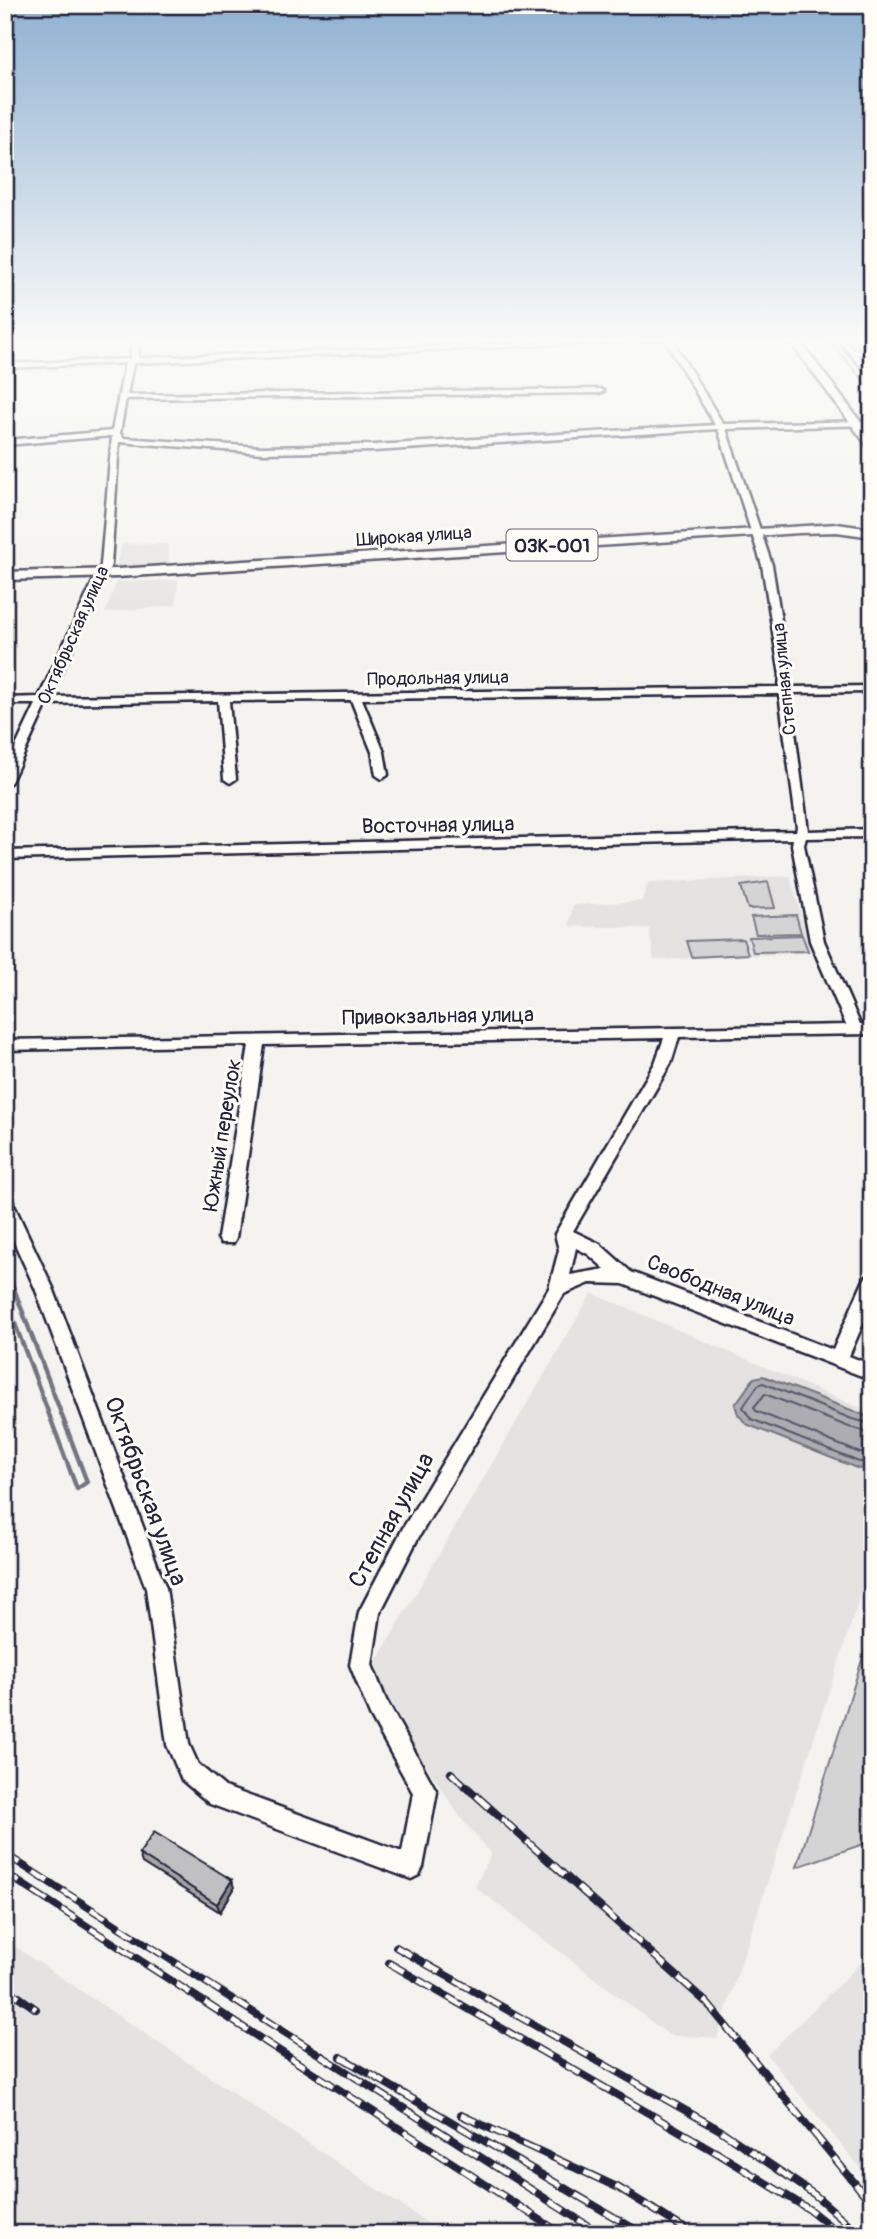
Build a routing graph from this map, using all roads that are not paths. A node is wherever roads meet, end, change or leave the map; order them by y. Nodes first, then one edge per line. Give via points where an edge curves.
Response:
1 (115, 444) edge
2 (197, 444) edge
3 (429, 444) edge
4 (728, 444) edge
5 (872, 531) edge
6 (755, 532) junction
7 (102, 574) junction
8 (5, 576) edge
9 (872, 689) edge
10 (783, 690) junction
11 (355, 696) junction
12 (223, 698) junction
13 (5, 701) edge
14 (44, 701) junction
15 (382, 775) dead end
16 (230, 779) dead end
17 (5, 782) edge
18 (872, 833) edge
19 (801, 835) junction
20 (5, 855) edge
21 (855, 1029) junction
22 (872, 1029) edge
23 (673, 1034) junction
24 (257, 1039) junction
25 (5, 1045) edge
26 (5, 1203) edge
27 (563, 1234) junction
28 (227, 1238) dead end
29 (625, 1276) junction
30 (872, 1282) edge
31 (558, 1289) junction
32 (838, 1360) junction
33 (872, 1373) edge
34 (218, 1797) joint

1 - 7 street, Октябрьская улица via 107,565
2 - 3 street via 305,449
4 - 6 street, Степная улица
5 - 6 main road, Широкая улица / 03К-001
6 - 7 main road, Широкая улица / 03К-001
6 - 10 street, Степная улица via 774,591
7 - 8 main road, Широкая улица / 03К-001
7 - 14 street, Октябрьская улица
9 - 10 street, Продольная улица
10 - 11 street, Продольная улица
10 - 19 street, Степная улица
11 - 12 street, Продольная улица
11 - 15 street via 378,752
12 - 14 street, Продольная улица
12 - 16 street
13 - 14 street, Продольная улица
14 - 17 street, Октябрьская улица
18 - 19 street, Восточная улица
19 - 20 street, Восточная улица
19 - 21 street, Степная улица via 798,845 817,941
21 - 22 street, Привокзальная улица
21 - 23 street, Привокзальная улица
23 - 24 street, Привокзальная улица
23 - 27 street via 663,1063
24 - 25 street, Привокзальная улица
24 - 28 street, Южный переулок
26 - 34 street, Октябрьская улица via 44,1288 156,1588 178,1745 190,1772
27 - 29 street, Свободная улица via 594,1249
27 - 31 street, Степная улица via 568,1250
29 - 31 street via 597,1274 572,1279
29 - 32 street, Свободная улица
30 - 32 street
31 - 34 street, Степная улица via 410,1534 370,1612 361,1665 378,1707 425,1792 411,1867
32 - 33 street, Свободная улица

